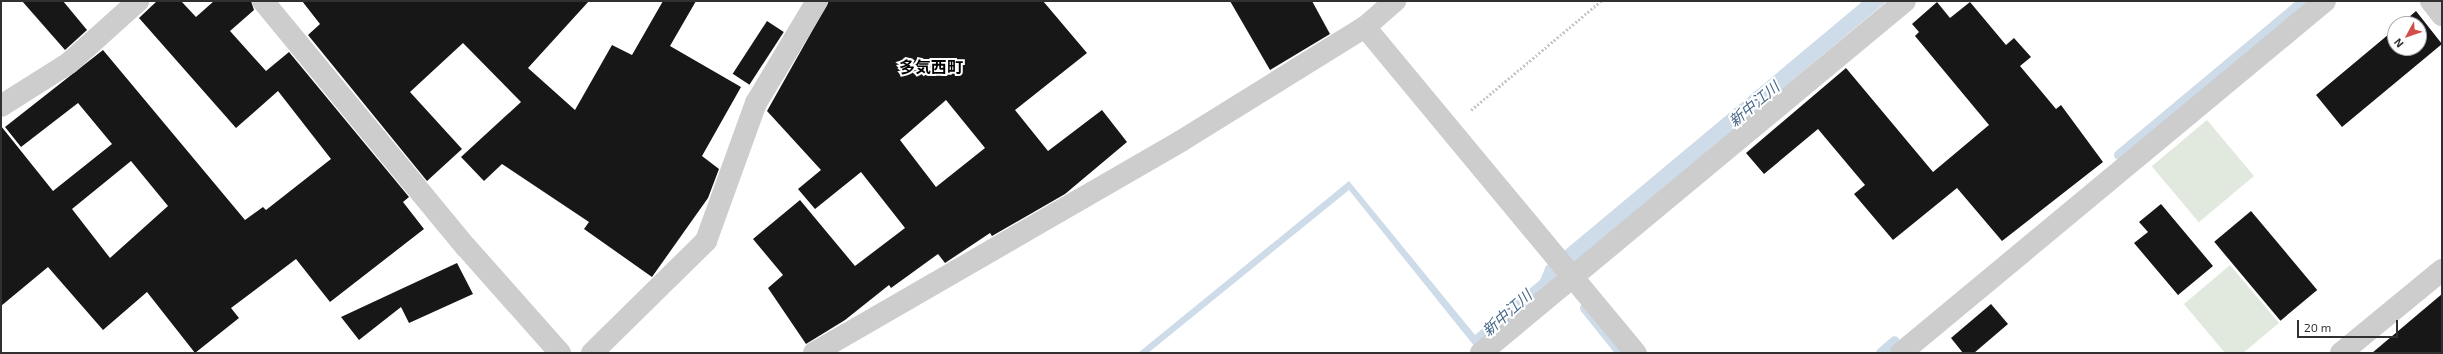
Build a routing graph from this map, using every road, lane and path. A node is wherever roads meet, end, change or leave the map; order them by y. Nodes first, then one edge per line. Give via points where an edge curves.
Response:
1 (138, 1) edge
2 (263, 1) edge
3 (817, 1) edge
4 (1395, 1) edge
5 (1601, 1) edge
6 (1905, 1) edge
7 (2325, 1) edge
8 (2431, 1) edge
9 (2442, 15) edge
10 (1365, 27) junction
11 (1, 106) edge
12 (1449, 128) junction
13 (2442, 270) edge
14 (1572, 275) junction
15 (560, 353) edge
16 (592, 353) edge
17 (814, 353) edge
18 (1481, 353) edge
19 (1636, 353) edge
20 (1901, 353) edge
21 (2341, 353) edge

1 - 11 street via 69,63
2 - 15 street via 466,247
3 - 16 street via 756,103 706,241
4 - 10 street
5 - 12 path
6 - 14 street
7 - 20 street
8 - 9 street
10 - 12 street
10 - 17 street via 1181,141
12 - 14 street
13 - 21 street
14 - 18 street
14 - 19 street

